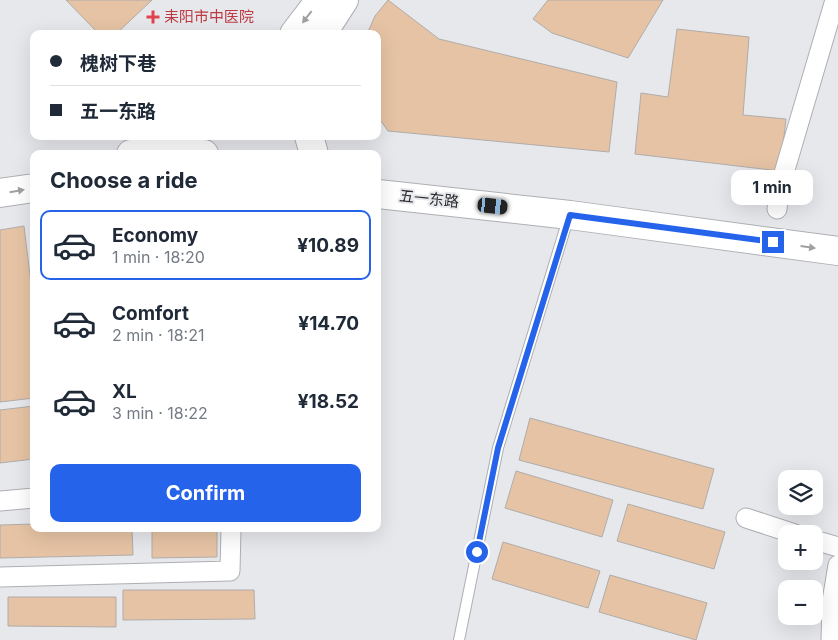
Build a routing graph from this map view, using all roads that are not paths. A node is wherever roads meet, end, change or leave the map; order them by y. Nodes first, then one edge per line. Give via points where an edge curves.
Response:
1 (320, 0) edge
2 (344, 0) edge
3 (835, 0) edge
4 (297, 30) edge
5 (325, 30) edge
6 (211, 140) edge
7 (203, 150) edge
8 (30, 170) edge
9 (0, 174) edge
10 (381, 176) edge
11 (30, 189) edge
12 (0, 194) edge
13 (381, 194) edge
14 (777, 209) dead end
15 (570, 215) junction
16 (838, 233) edge
17 (838, 251) edge
18 (30, 498) edge
19 (0, 501) edge
20 (746, 518) dead end
21 (778, 528) edge
22 (231, 532) edge
23 (823, 543) edge
24 (838, 547) edge
25 (838, 565) edge
26 (0, 577) edge
27 (459, 640) edge
28 (831, 640) edge

1 -> 4 main road
2 - 5 main road
3 - 14 street via 779,190
6 - 7 main road
8 - 9 main road
10 - 16 main road, 五一东路
12 -> 11 main road
13 - 15 main road, 五一东路
15 -> 17 main road, 五一东路
15 - 27 lane via 498,448
18 - 19 street
20 - 21 street
22 - 26 street via 230,571
23 - 24 street
25 - 28 street via 832,601

